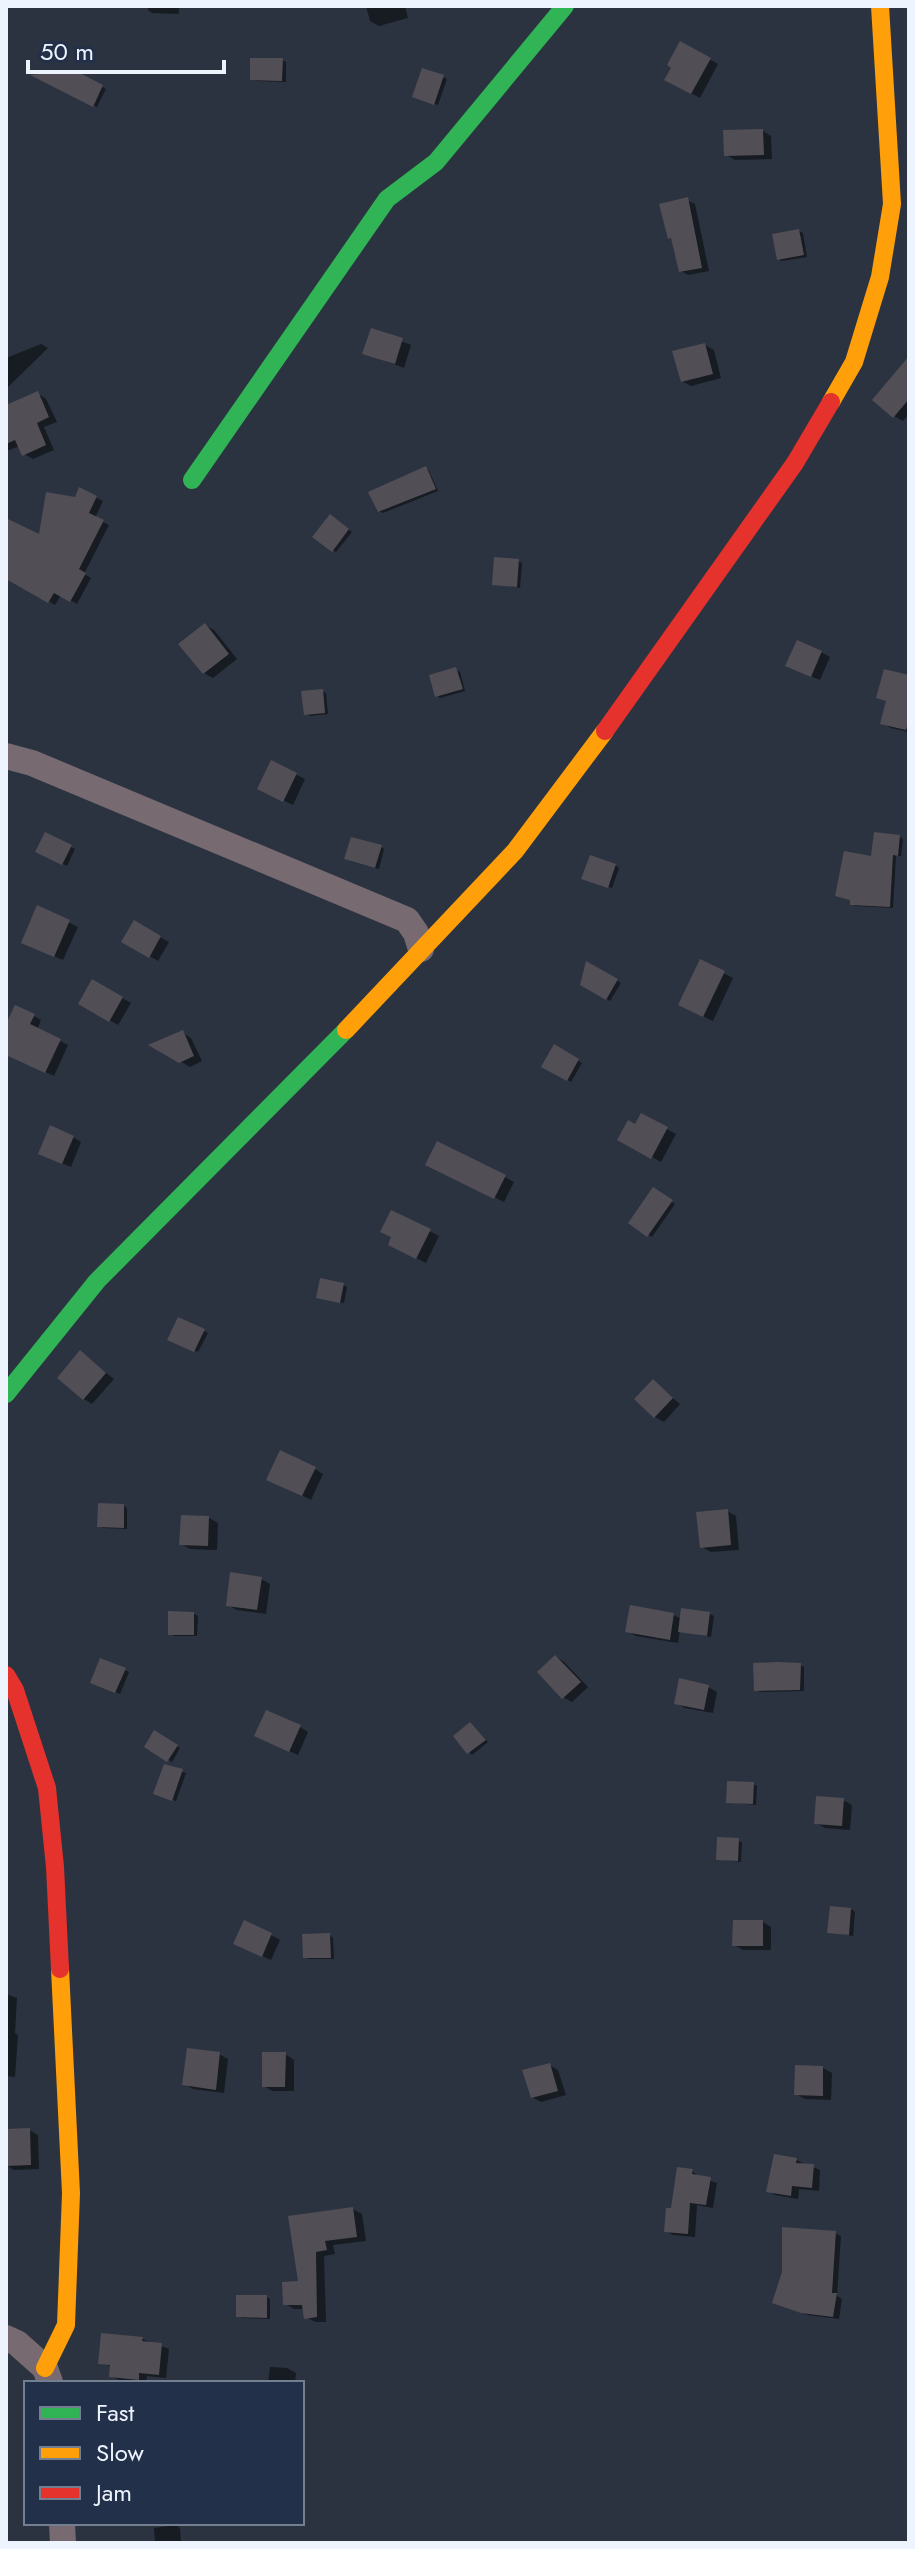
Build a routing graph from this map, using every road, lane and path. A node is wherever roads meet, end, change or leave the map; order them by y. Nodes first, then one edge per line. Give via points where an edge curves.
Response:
1 (565, 6) edge
2 (880, 6) edge
3 (192, 480) dead end
4 (6, 756) edge
5 (421, 949) junction
6 (6, 1394) edge
7 (6, 1675) edge
8 (6, 2338) edge
9 (48, 2375) edge

1 - 3 street via 436,162 387,199
2 - 5 street via 892,204 880,277 854,362 795,463 608,727 515,851
4 - 5 street via 407,920
5 - 6 street via 97,1281
7 - 9 street via 47,1788 55,1867 71,2193 66,2325
8 - 9 street

